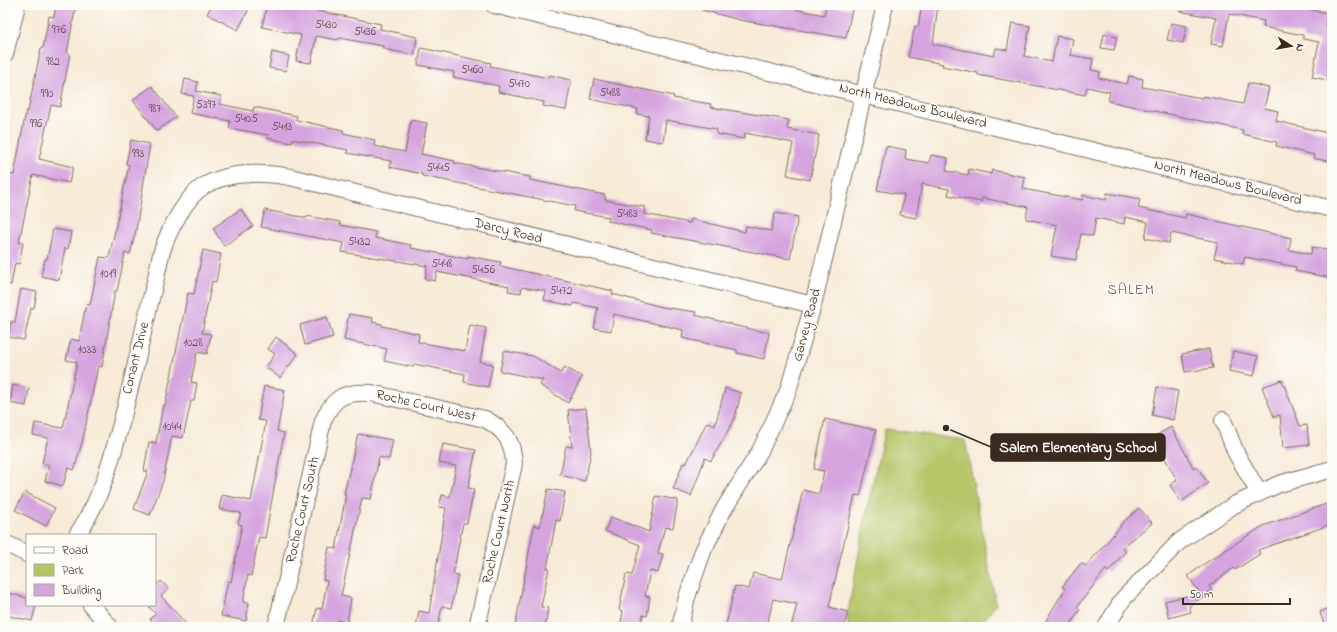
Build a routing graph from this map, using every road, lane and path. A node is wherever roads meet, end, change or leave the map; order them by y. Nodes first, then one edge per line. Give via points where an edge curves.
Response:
1 (18, 5) edge
2 (494, 5) edge
3 (884, 5) edge
4 (5, 54) edge
5 (863, 94) junction
6 (203, 186) joint
7 (1332, 209) edge
8 (813, 305) junction
9 (339, 398) joint
10 (1223, 420) dead end
11 (507, 438) joint
12 (1332, 469) edge
13 (1259, 494) junction
14 (78, 534) edge
15 (5, 543) edge
16 (26, 554) edge
17 (92, 606) edge
18 (110, 627) edge
19 (276, 627) edge
20 (477, 627) edge
21 (680, 627) edge
22 (1106, 627) edge

1 - 4 street
2 - 5 street, North Meadows Boulevard
3 - 5 street, Garvey Road
5 - 7 street, North Meadows Boulevard
5 - 8 street, Garvey Road
6 - 8 street, Darcy Road via 245,173 266,172 290,176
6 - 14 street, Conant Drive via 177,215 162,251 109,466 95,503
8 - 21 street, Garvey Road via 782,405 760,450 724,508 704,551 687,597
9 - 11 street, Roche Court West via 360,392 422,404 485,419 498,426
9 - 19 street, Roche Court South via 329,408 323,421
10 - 13 street via 1236,453
11 - 20 street, Roche Court North via 513,450 514,464
12 - 13 street via 1299,477
13 - 22 street via 1234,505 1180,541 1124,599
15 - 16 street
17 - 18 street

